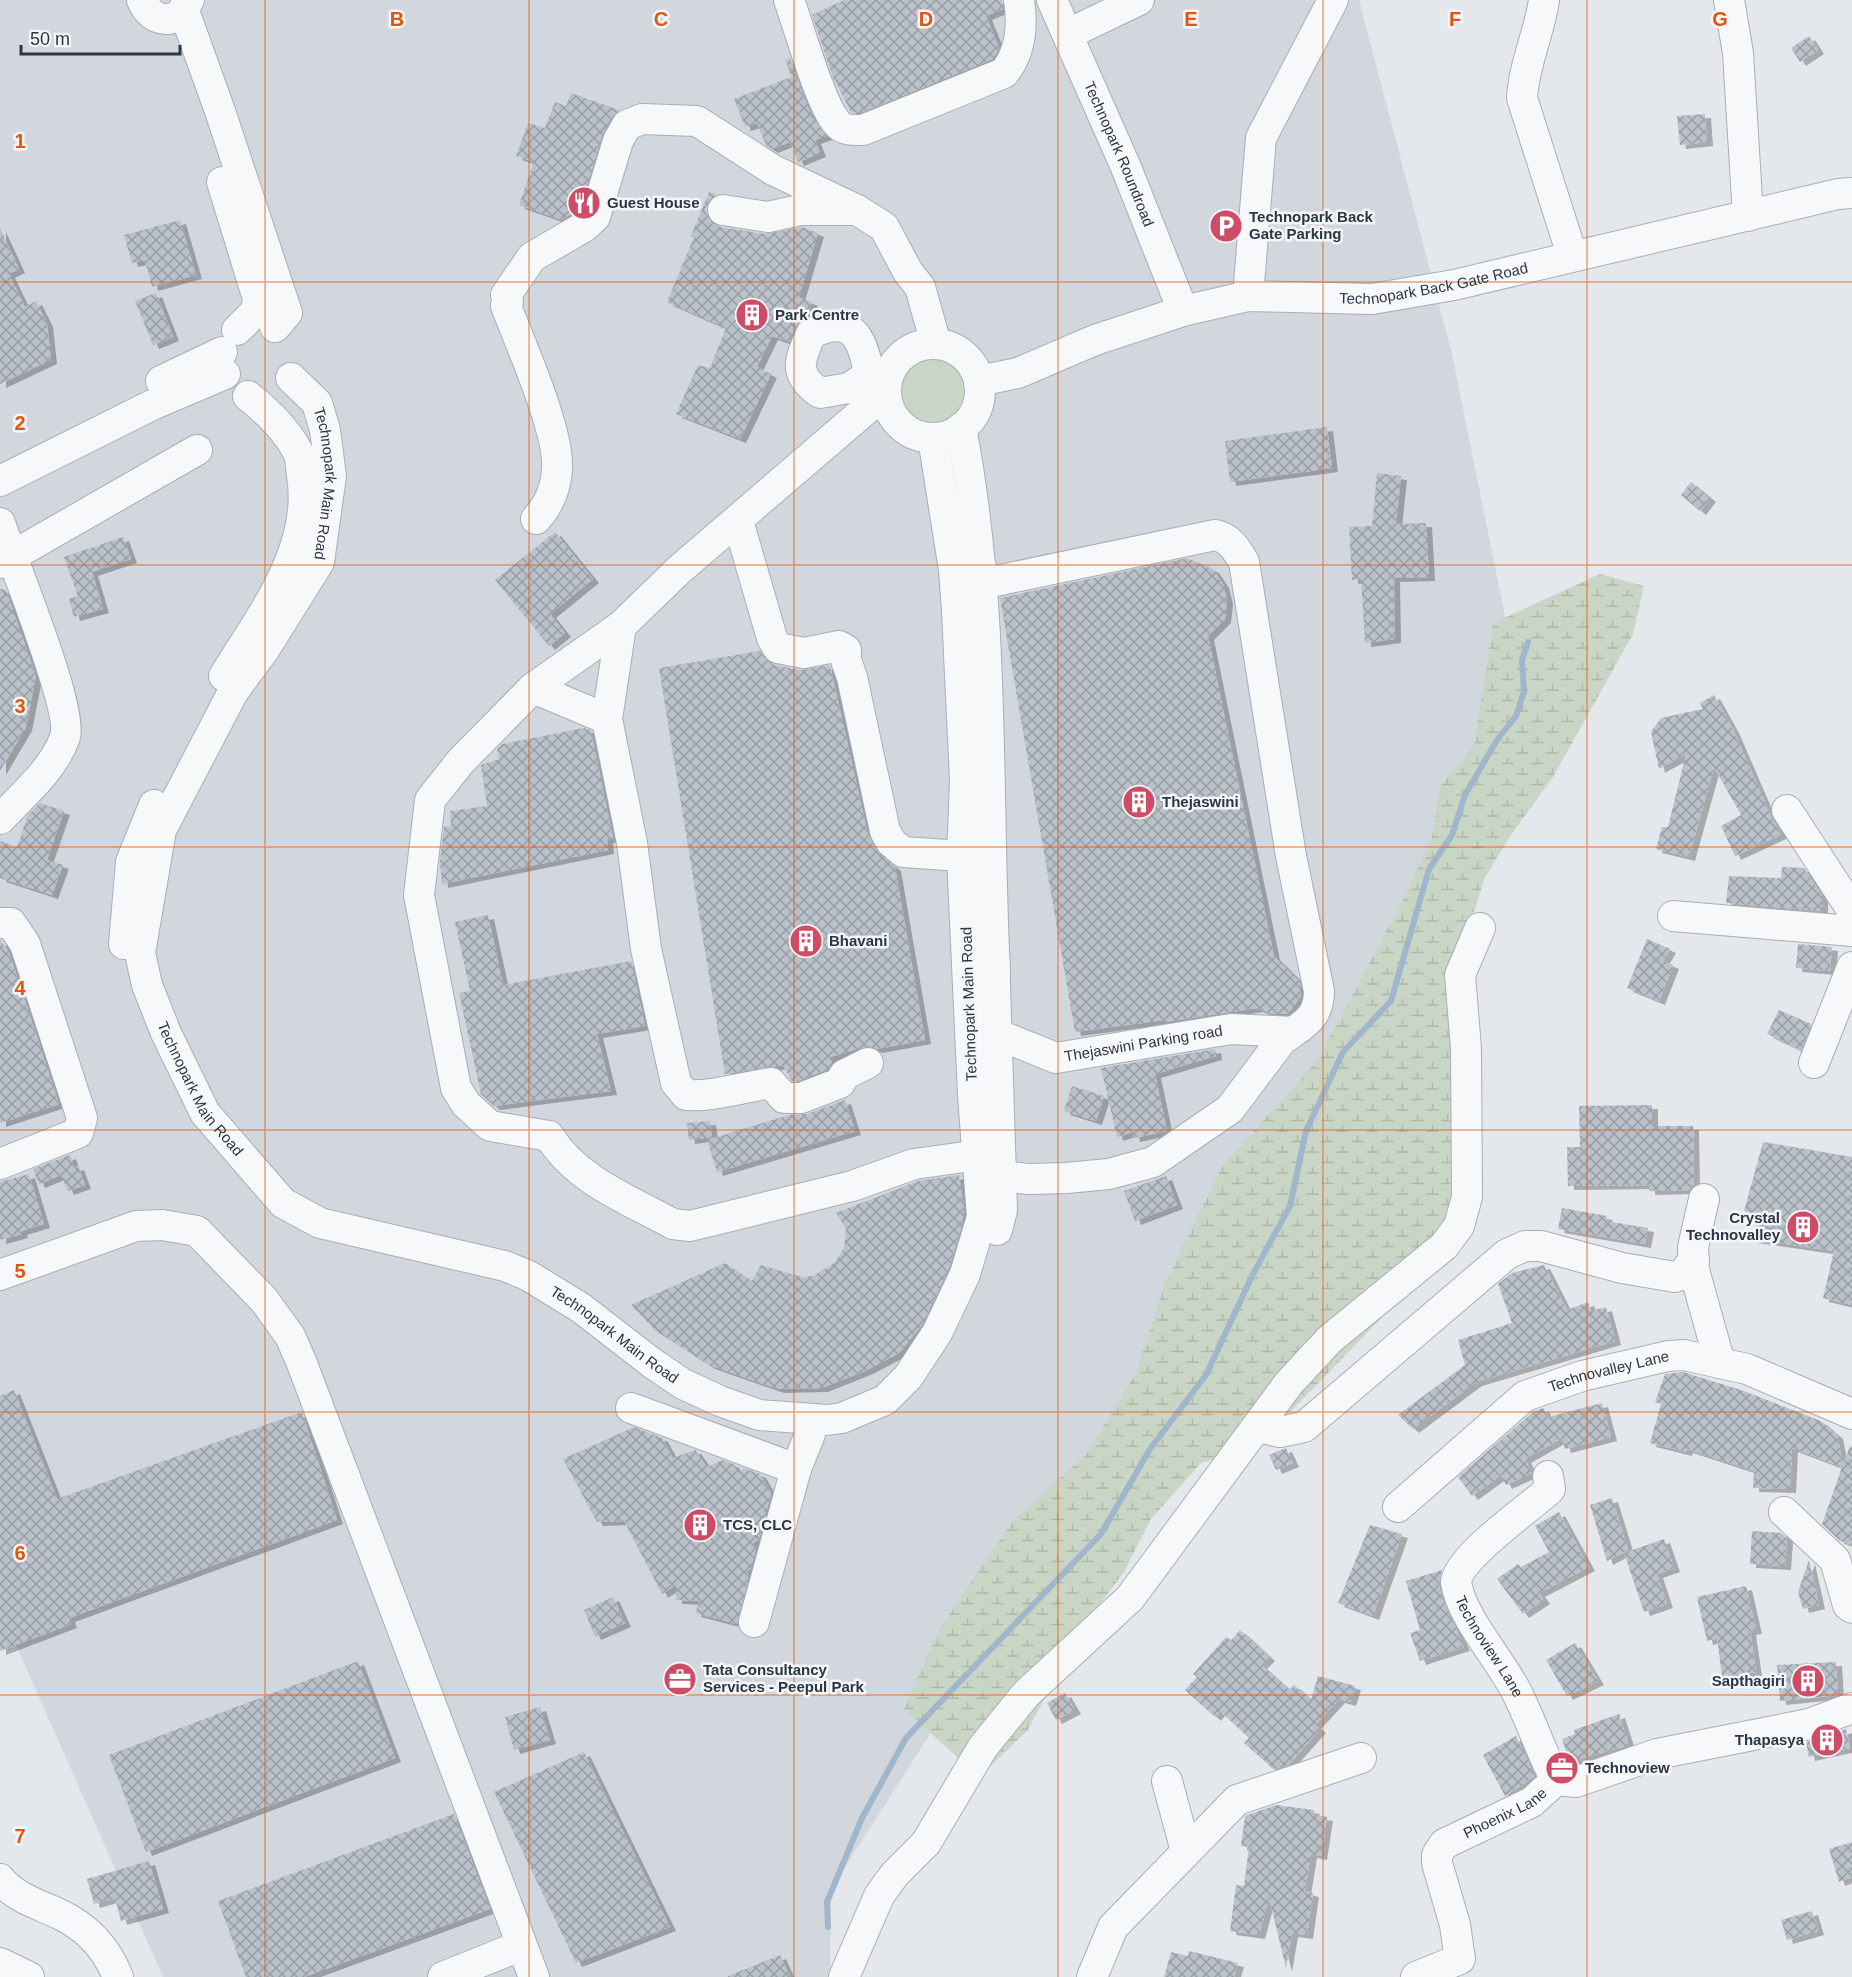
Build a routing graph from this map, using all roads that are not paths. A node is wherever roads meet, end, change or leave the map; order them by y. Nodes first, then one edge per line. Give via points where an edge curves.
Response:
1 (142, 0) edge
2 (789, 0) edge
3 (1019, 0) edge
4 (1052, 0) edge
5 (1139, 0) edge
6 (1333, 0) edge
7 (1544, 0) edge
8 (1729, 0) edge
9 (181, 10) edge
10 (1068, 34) junction
11 (1852, 193) edge
12 (723, 210) dead end
13 (857, 210) junction
14 (1748, 216) junction
15 (1572, 255) junction
16 (1248, 296) junction
17 (1184, 310) junction
18 (936, 344) junction
19 (288, 351) junction
20 (228, 352) junction
21 (979, 381) junction
22 (883, 391) junction
23 (248, 396) junction
24 (961, 428) junction
25 (933, 438) junction
26 (197, 450) dead end
27 (0, 462) edge
28 (0, 481) edge
29 (536, 519) dead end
30 (738, 521) junction
31 (0, 523) edge
32 (6, 560) edge
33 (980, 564) junction
34 (621, 626) junction
35 (533, 688) junction
36 (607, 719) junction
37 (1787, 810) dead end
38 (0, 819) edge
39 (962, 856) junction
40 (1852, 910) edge
41 (1673, 916) dead end
42 (0, 923) edge
43 (1480, 927) dead end
44 (1852, 931) edge
45 (994, 952) junction
46 (1852, 967) edge
47 (1293, 1032) junction
48 (999, 1035) junction
49 (868, 1063) dead end
50 (1814, 1063) dead end
51 (979, 1155) junction
52 (0, 1164) edge
53 (1002, 1176) junction
54 (1704, 1199) dead end
55 (1002, 1210) junction
56 (1694, 1259) junction
57 (0, 1275) edge
58 (1720, 1363) junction
59 (631, 1408) dead end
60 (1852, 1414) edge
61 (1257, 1427) junction
62 (810, 1434) junction
63 (796, 1469) junction
64 (1548, 1476) dead end
65 (1398, 1508) dead end
66 (1784, 1512) dead end
67 (1852, 1608) edge
68 (754, 1622) dead end
69 (1852, 1708) edge
70 (1361, 1758) dead end
71 (1556, 1780) junction
72 (1167, 1781) dead end
73 (1186, 1851) junction
74 (0, 1879) edge
75 (520, 1940) junction
76 (0, 1963) edge
77 (29, 1977) edge
78 (118, 1977) edge
79 (443, 1977) edge
80 (534, 1977) edge
81 (844, 1977) edge
82 (1092, 1977) edge
83 (1416, 1977) edge

1 - 9 street via 150,13 159,18
2 - 3 street via 837,124 863,130 1004,73 1012,64 1019,42
4 - 10 street, Technopark Roundroad
5 - 10 street
6 - 16 street via 1261,138
7 - 15 street via 1522,98
8 - 14 street via 1738,53
9 - 19 street via 220,111 287,313
9 - 20 street via 259,302
10 - 17 street, Technopark Roundroad
11 - 14 street, Technopark Back Gate Road
12 - 13 street via 768,217 800,210
13 - 18 street via 884,228 920,287
13 - 29 street via 773,170 697,121 642,119 627,125 618,141 595,217 532,256 506,295 506,306 554,436 557,467 553,494
14 - 15 street, Technopark Back Gate Road
15 - 16 street, Technopark Back Gate Road via 1454,285 1372,299
16 - 17 street, Technopark Back Gate Road
17 - 21 street, Technopark Back Gate Road via 1095,340 1018,373
18 - 21 street via 959,352 972,365
18 - 22 street via 905,353 893,365
19 - 20 street via 256,323
19 - 23 street via 277,392 258,398
19 - 51 street, Technopark Main Road via 317,403 325,430 331,476 319,562 233,692 161,830 140,953 147,985 166,1033 205,1113 279,1200 320,1223 505,1266 581,1308 683,1384 759,1415 827,1420 885,1401 908,1377 937,1334 964,1274 982,1217
20 - 23 street via 240,393
20 - 27 street
20 - 28 street via 153,405
21 - 24 street via 978,405
22 - 25 street via 913,435
22 - 30 street
23 - 62 street, Technopark Main Road via 277,422 298,451 305,497 299,539 284,573 178,754 131,862 122,965 156,1055 212,1142 248,1187 312,1235 461,1265 527,1287 673,1393 717,1415
24 - 25 street via 954,434
24 - 33 street, Technopark Main Road
25 - 39 street, Technopark Main Road via 957,611 965,781
26 - 32 street
30 - 34 street via 680,569
30 - 39 street via 778,648 804,653 839,646 846,650 880,813 891,842 903,852
31 - 32 street
32 - 38 street via 59,691 67,726 49,766
33 - 45 street, Technopark Main Road via 988,696
33 - 47 street via 986,584 1215,535 1226,537 1236,548 1244,562 1295,879 1319,991 1314,1016
34 - 35 street
34 - 36 street
35 - 36 street
35 - 51 street via 484,736 430,800 420,895 456,1088 466,1104 490,1126 549,1136 558,1151 582,1173 673,1224 690,1226 852,1186 914,1164
36 - 49 street via 632,843 646,949 676,1083 686,1095 700,1096 771,1083 784,1098 801,1098 840,1083 844,1076
37 - 40 street
39 - 51 street, Technopark Main Road
41 - 44 street
42 - 52 street via 11,923 25,944 82,1118 78,1133
43 - 61 street via 1460,975 1468,1149 1467,1197 1460,1226 1444,1246 1330,1340 1289,1383
45 - 48 street, Technopark Main Road
45 - 55 street, Technopark Main Road
46 - 50 street
47 - 48 street, Thejaswini Parking road via 1231,1029 1056,1058
47 - 53 street via 1281,1041 1230,1109 1153,1162 1109,1174 1066,1178
48 - 53 street, Technopark Main Road
53 - 55 street, Technopark Main Road
54 - 56 street
55 - 62 street, Technopark Main Road via 986,1270 949,1343 912,1392 878,1420
56 - 58 street via 1705,1316
56 - 61 street via 1683,1274 1675,1276 1623,1269 1541,1246 1525,1246 1507,1254 1304,1427 1280,1432
57 - 75 street via 136,1226 162,1225 196,1231 264,1300 290,1336 301,1361
58 - 60 street, Technovalley Lane via 1771,1378
58 - 65 street, Technovalley Lane via 1684,1355 1668,1356 1582,1376 1525,1396
59 - 63 street
61 - 81 street via 1130,1598 1026,1694 983,1747 926,1843 879,1896
62 - 63 street
63 - 68 street
64 - 71 street, Technoview Lane via 1550,1489 1473,1555 1456,1582 1466,1610 1520,1698 1536,1742
66 - 67 street via 1835,1560
69 - 71 street, Phoenix Lane via 1809,1724 1657,1754 1576,1782
70 - 73 street via 1237,1800
71 - 83 street, Phoenix Lane via 1532,1802 1444,1844 1437,1855 1460,1959
72 - 73 street
73 - 82 street via 1113,1927
74 - 78 street via 21,1897 78,1924 103,1949
75 - 79 street via 510,1950
75 - 80 street
76 - 77 street

